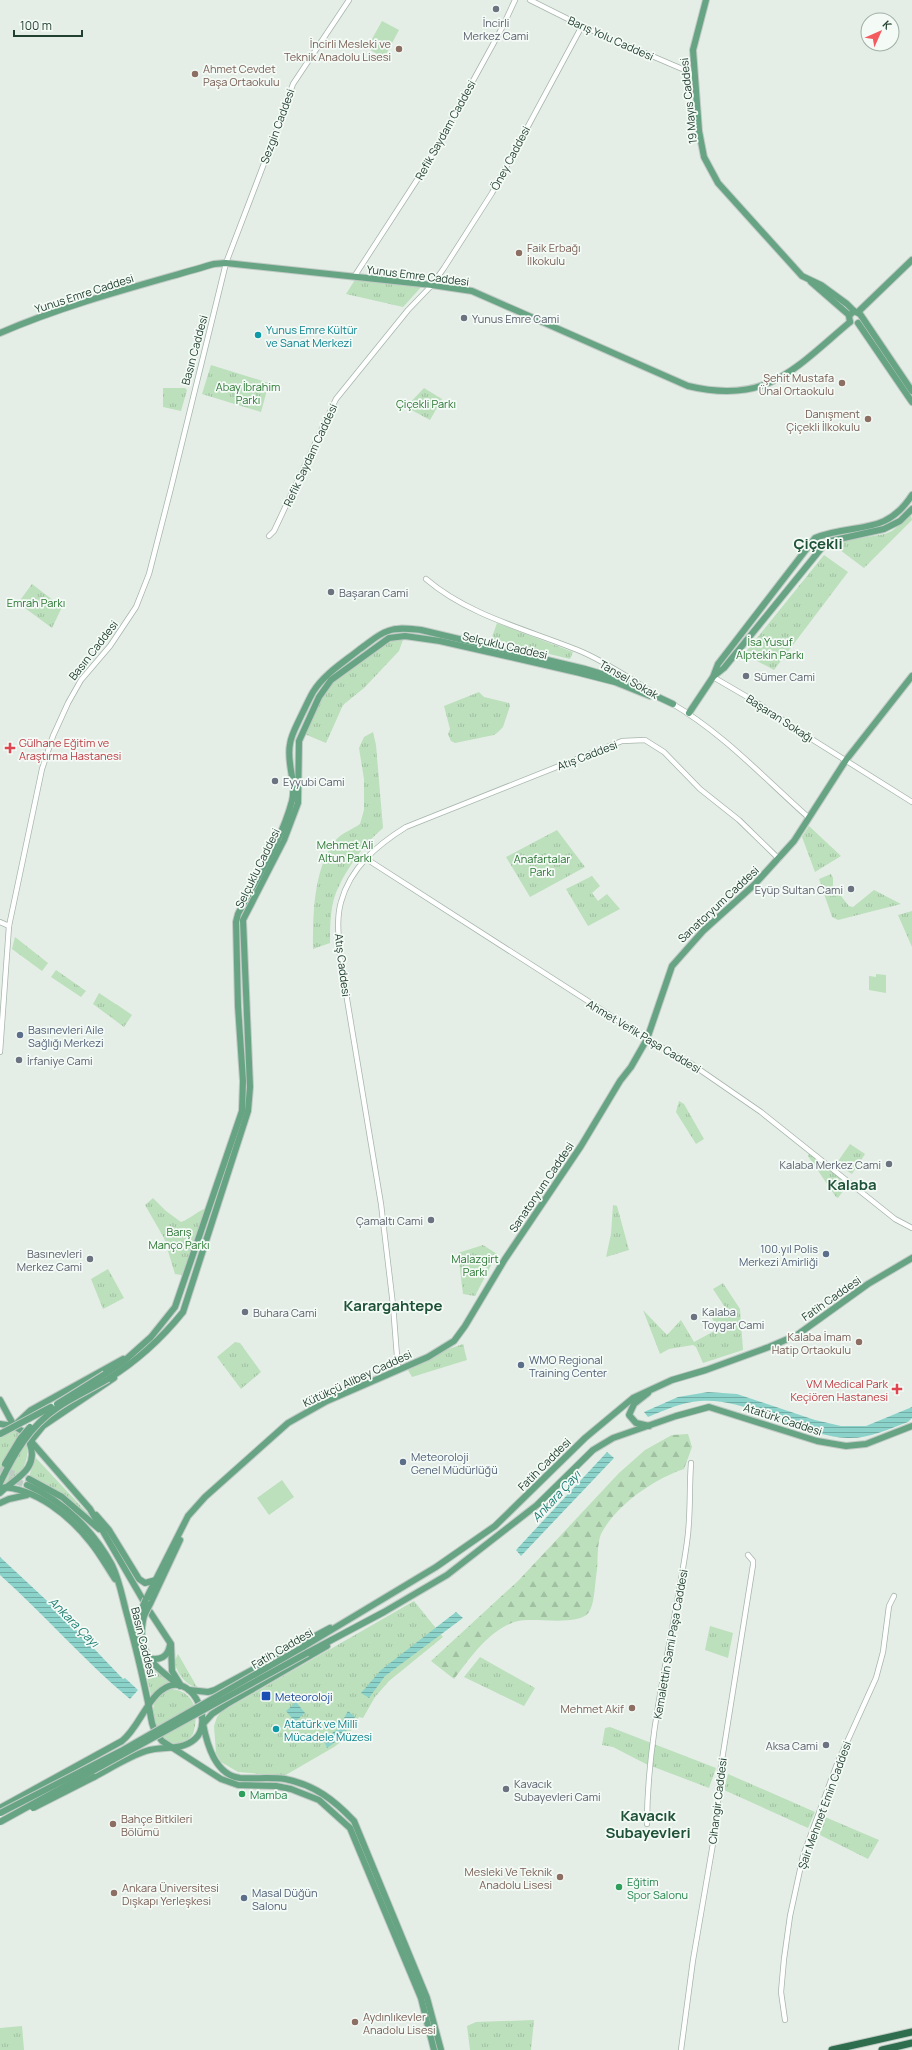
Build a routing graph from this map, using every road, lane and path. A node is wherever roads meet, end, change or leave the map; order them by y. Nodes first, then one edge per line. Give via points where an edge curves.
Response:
1 (349, 0) edge
2 (515, 0) edge
3 (530, 0) edge
4 (706, 0) edge
5 (582, 26) junction
6 (694, 74) junction
7 (912, 260) edge
8 (226, 263) junction
9 (354, 276) junction
10 (432, 285) junction
11 (856, 316) junction
12 (0, 333) edge
13 (912, 391) edge
14 (912, 402) edge
15 (912, 495) edge
16 (912, 509) edge
17 (269, 536) dead end
18 (426, 579) dead end
19 (576, 669) junction
20 (912, 676) edge
21 (713, 677) junction
22 (673, 704) junction
23 (689, 713) junction
24 (846, 760) junction
25 (912, 802) edge
26 (808, 817) junction
27 (365, 858) junction
28 (779, 859) junction
29 (0, 922) edge
30 (10, 926) junction
31 (646, 1039) junction
32 (0, 1052) edge
33 (912, 1228) edge
34 (912, 1258) edge
35 (465, 1326) joint
36 (130, 1357) junction
37 (398, 1370) junction
38 (119, 1371) junction
39 (106, 1377) junction
40 (660, 1384) junction
41 (0, 1400) edge
42 (51, 1408) junction
43 (32, 1409) junction
44 (0, 1424) edge
45 (44, 1425) junction
46 (14, 1426) junction
47 (649, 1426) junction
48 (912, 1426) edge
49 (0, 1434) edge
50 (30, 1442) junction
51 (691, 1463) dead end
52 (0, 1474) edge
53 (0, 1483) edge
54 (3, 1488) edge
55 (0, 1493) edge
56 (30, 1494) junction
57 (0, 1503) edge
58 (90, 1508) junction
59 (188, 1516) junction
60 (104, 1534) junction
61 (748, 1555) dead end
62 (156, 1580) junction
63 (119, 1583) junction
64 (894, 1596) dead end
65 (146, 1601) junction
66 (150, 1612) dead end
67 (142, 1614) junction
68 (353, 1618) junction
69 (351, 1629) junction
70 (171, 1644) junction
71 (305, 1650) junction
72 (148, 1658) junction
73 (141, 1664) junction
74 (182, 1687) junction
75 (189, 1690) junction
76 (150, 1705) junction
77 (203, 1724) junction
78 (172, 1748) junction
79 (0, 1808) edge
80 (0, 1813) edge
81 (0, 1822) edge
82 (647, 1824) dead end
83 (0, 1826) edge
84 (785, 2020) dead end
85 (912, 2032) edge
86 (912, 2042) edge
87 (434, 2050) edge
88 (441, 2050) edge
89 (681, 2050) edge
90 (832, 2050) edge
91 (882, 2050) edge

1 - 8 street, Sezgin Caddesi via 292,84 274,140
2 - 9 street, Refik Saydam Caddesi via 428,163
3 - 5 street, Barış Yolu Caddesi
4 - 6 main road, 19 Mayıs Caddesi via 693,50
5 - 6 street, Barış Yolu Caddesi
5 - 10 street, Öney Caddesi via 492,193
6 - 11 main road, 19 Mayıs Caddesi via 704,157 718,183 802,276 847,304
7 - 11 main road
8 - 9 main road, Yunus Emre Caddesi
8 - 12 main road, Yunus Emre Caddesi via 214,264 108,295
8 - 30 street, Basın Caddesi via 172,488 148,574 136,607 110,646 81,680 53,736 32,811
9 - 10 main road, Yunus Emre Caddesi
10 - 11 main road, Yunus Emre Caddesi via 483,296 688,386 709,391 748,390 771,382 801,362 850,322 854,324
10 - 17 street, Refik Saydam Caddesi via 408,310 336,399 274,531
11 - 13 main road
11 - 14 main road
15 - 21 main road via 905,506 890,519 876,525 815,538 718,664
16 - 21 main road via 900,521 884,530 830,541 824,545 724,668
18 - 22 street, Tansel Sokak via 438,589 475,610 582,652
19 - 22 main road, Selçuklu Caddesi via 622,680
19 - 36 main road, Selçuklu Caddesi via 421,630 395,629 380,634 327,675 313,692 290,743 288,759 293,789 286,820 236,922 242,1111 180,1296 172,1312
19 - 38 main road, Selçuklu Caddesi via 427,638 395,636 383,641 326,686 308,718 299,741 298,803 284,840 243,920 250,1086 248,1111 183,1312 149,1349
20 - 24 main road, Sanatoryum Caddesi
21 - 23 main road
21 - 24 street, Başaran Sokağı
22 - 23 street, Tansel Sokak
23 - 26 street, Tansel Sokak via 723,740
24 - 25 street, Başaran Sokağı
24 - 26 main road, Sanatoryum Caddesi
26 - 28 main road, Sanatoryum Caddesi via 794,841
27 - 28 street, Atış Caddesi via 383,841 406,827 622,741 639,739 664,752 700,789 739,820
27 - 31 street, Ahmet Vefik Paşa Caddesi
27 - 37 street, Atış Caddesi via 341,902 338,927 379,1189
28 - 31 main road, Sanatoryum Caddesi via 679,956 672,966
29 - 30 street
30 - 32 street, Basın Caddesi
31 - 33 street, Ahmet Vefik Paşa Caddesi via 690,1062 761,1112 895,1219
31 - 35 main road, Sanatoryum Caddesi via 581,1146 517,1240
34 - 40 main road, Fatih Caddesi via 868,1284 797,1335 706,1370
35 - 37 main road, Kütükçü Alibey Caddesi via 454,1341 428,1357
36 - 39 main road
36 - 43 main road
37 - 59 main road, Kütükçü Alibey Caddesi via 327,1401 288,1423
38 - 39 main road
38 - 45 main road via 113,1379
39 - 42 main road, bridge
39 - 53 main road, bridge via 58,1408 34,1428 17,1451
40 - 47 main road via 630,1409 629,1415 632,1420
40 - 68 main road, Fatih Caddesi via 633,1398 585,1438 495,1526 436,1567
41 - 46 main road
42 - 49 main road, bridge
42 - 52 main road, bridge via 24,1434
43 - 45 main road via 32,1420 36,1424
43 - 46 main road
44 - 46 main road
45 - 50 main road
46 - 50 main road
47 - 48 main road, Atatürk Caddesi via 709,1407 817,1441 846,1446 866,1444
47 - 69 main road, Fatih Caddesi via 613,1438 593,1450 537,1505 447,1575
50 - 54 main road via 32,1457 29,1467 19,1479
50 - 58 main road
51 - 82 street, Kemalettin Sami Paşa Caddesi via 691,1514 654,1741 647,1797
54 - 55 main road
54 - 56 main road
56 - 57 main road
56 - 63 main road via 49,1504 76,1526
58 - 60 main road, Basın Caddesi
58 - 62 main road via 109,1530 139,1579 145,1583
59 - 62 main road, Kütükçü Alibey Caddesi
59 - 65 main road, Kütükçü Alibey Caddesi via 176,1550
60 - 63 main road via 62,1497 28,1482 57,1502 81,1524 104,1552
60 - 65 main road, Basın Caddesi
61 - 89 street, Cihangir Caddesi via 753,1565 721,1766 716,1826 693,1960
62 - 65 main road, Kütükçü Alibey Caddesi
63 - 73 main road, Basın Caddesi
64 - 84 street, Şair Mehmet Emin Caddesi via 889,1606 883,1652 876,1678 837,1764 803,1856 784,1959 781,1992
65 - 67 main road, Kütükçü Alibey Caddesi, bridge
66 - 70 main road, Basın Caddesi
67 - 72 main road, Kütükçü Alibey Caddesi via 142,1637
67 - 73 main road, Kütükçü Alibey Caddesi via 137,1628
68 - 71 main road, Fatih Caddesi
68 - 75 main road via 320,1632 215,1690
69 - 71 main road, Fatih Caddesi
69 - 77 main road via 308,1658 227,1704
70 - 72 main road via 166,1656 161,1659
70 - 74 main road, Basın Caddesi via 172,1671
71 - 80 main road, Fatih Caddesi, bridge via 122,1751
71 - 81 main road, Fatih Caddesi, bridge
72 - 74 main road, Kütükçü Alibey Caddesi
73 - 76 main road, Basın Caddesi
74 - 75 main road
74 - 76 main road via 170,1686 160,1691
75 - 77 main road via 200,1708
76 - 78 main road via 155,1732
76 - 79 main road via 127,1738 86,1763
77 - 78 main road via 201,1731 185,1747
77 - 88 main road via 206,1743 216,1764 225,1772 238,1778 273,1778 312,1787 339,1805 354,1821 427,1998
78 - 83 main road, bridge via 145,1751
78 - 87 main road via 221,1779 238,1784 291,1789 319,1800 350,1828 421,1998
85 - 90 highway
86 - 91 highway

